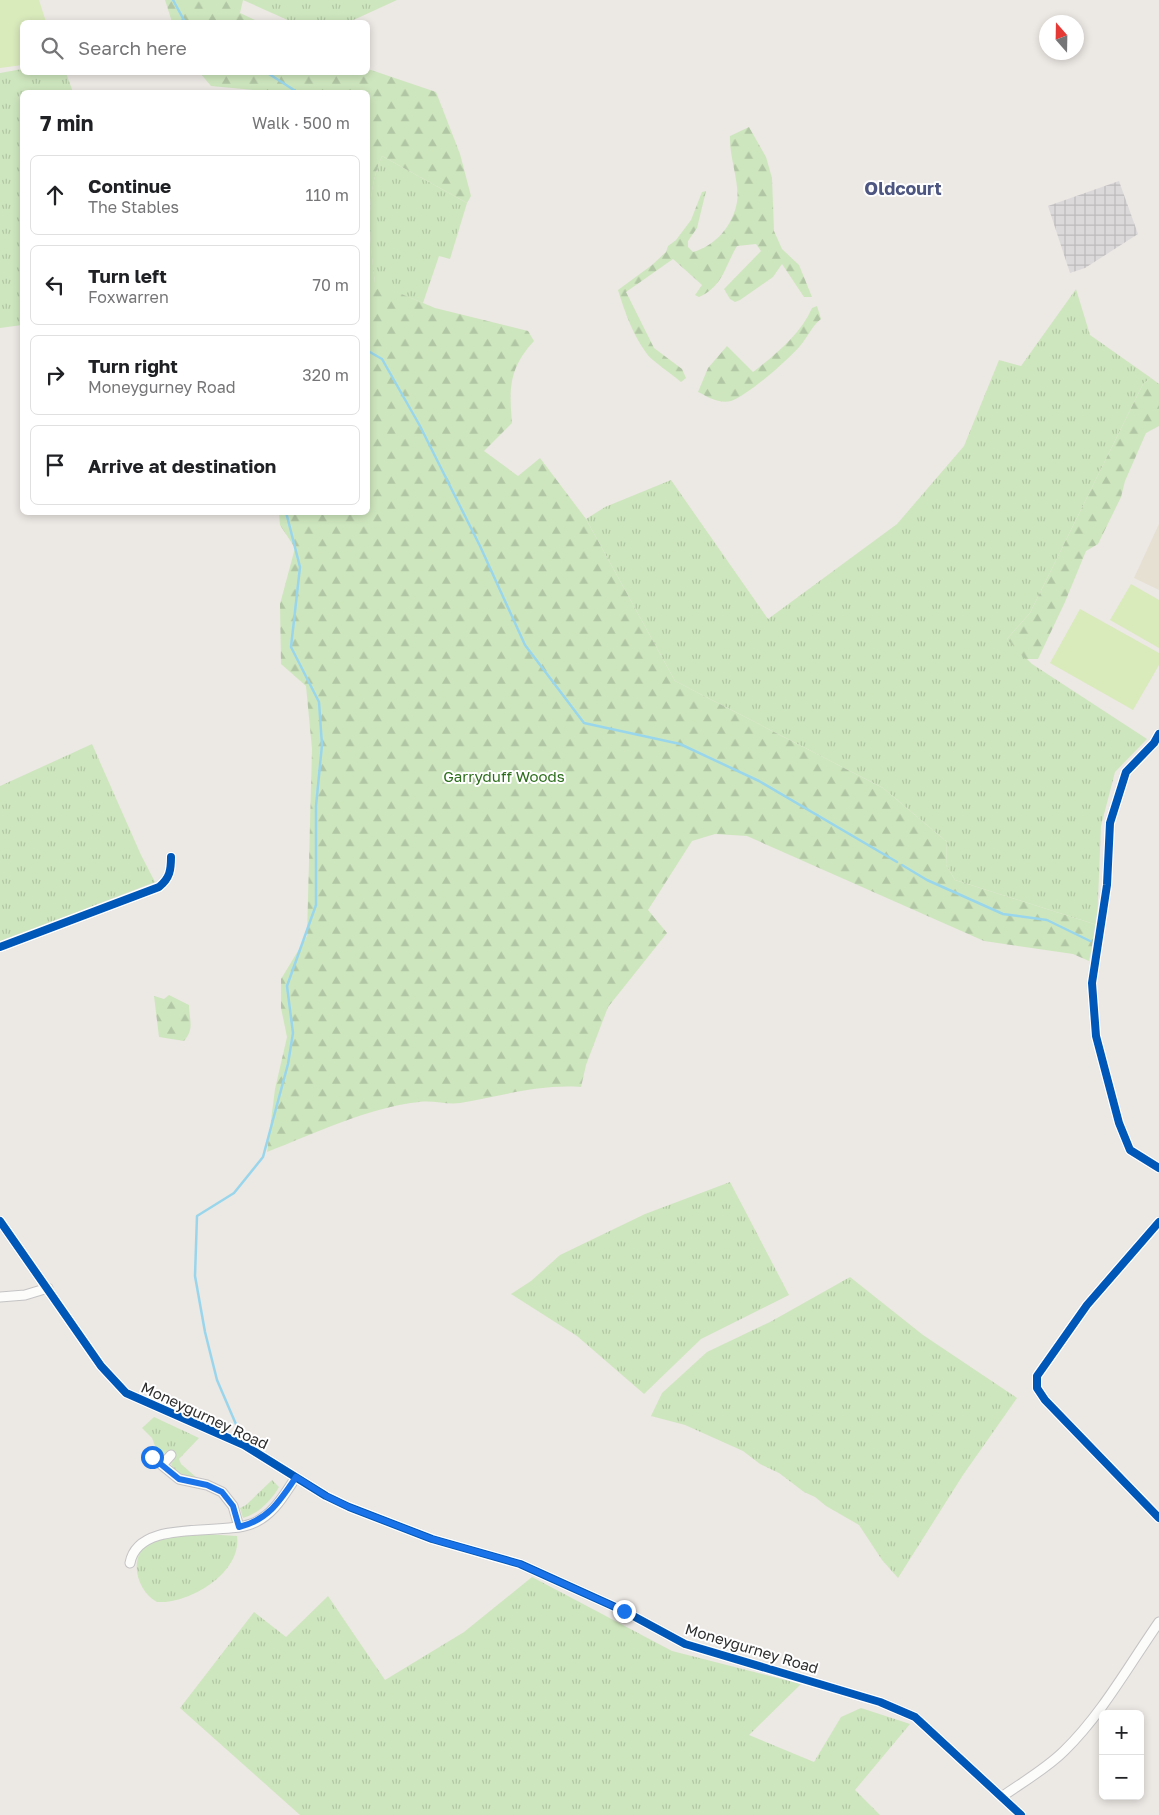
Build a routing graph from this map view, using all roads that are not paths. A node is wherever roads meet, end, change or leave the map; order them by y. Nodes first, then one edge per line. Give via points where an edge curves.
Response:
1 (1159, 734) edge
2 (171, 857) dead end
3 (0, 948) edge
4 (1159, 1168) edge
5 (0, 1221) edge
6 (1159, 1222) edge
7 (48, 1288) junction
8 (0, 1297) edge
9 (171, 1455) dead end
10 (152, 1457) dead end
11 (162, 1465) junction
12 (296, 1477) junction
13 (1159, 1518) edge
14 (239, 1527) junction
15 (130, 1563) dead end
16 (1159, 1622) edge
17 (1003, 1796) junction
18 (1022, 1815) edge

1 - 4 street via 1126,772 1110,823 1107,886 1092,983 1096,1036 1119,1123 1130,1150
2 - 3 street via 167,881 159,887
5 - 7 street, Moneygurney Road
6 - 13 street via 1087,1304 1037,1376 1036,1383 1045,1400
7 - 8 street via 25,1295
7 - 12 street, Moneygurney Road via 100,1366 126,1393 244,1445
9 - 11 street
10 - 11 street
11 - 14 street via 179,1479 222,1492 233,1506
12 - 14 street via 272,1511 252,1524
12 - 17 street, Moneygurney Road via 349,1507 432,1539 541,1573 624,1611 685,1644 880,1702 916,1717
14 - 15 street via 188,1530 156,1537 135,1551
16 - 17 street via 1083,1731 1063,1752
17 - 18 street, Moneygurney Road

